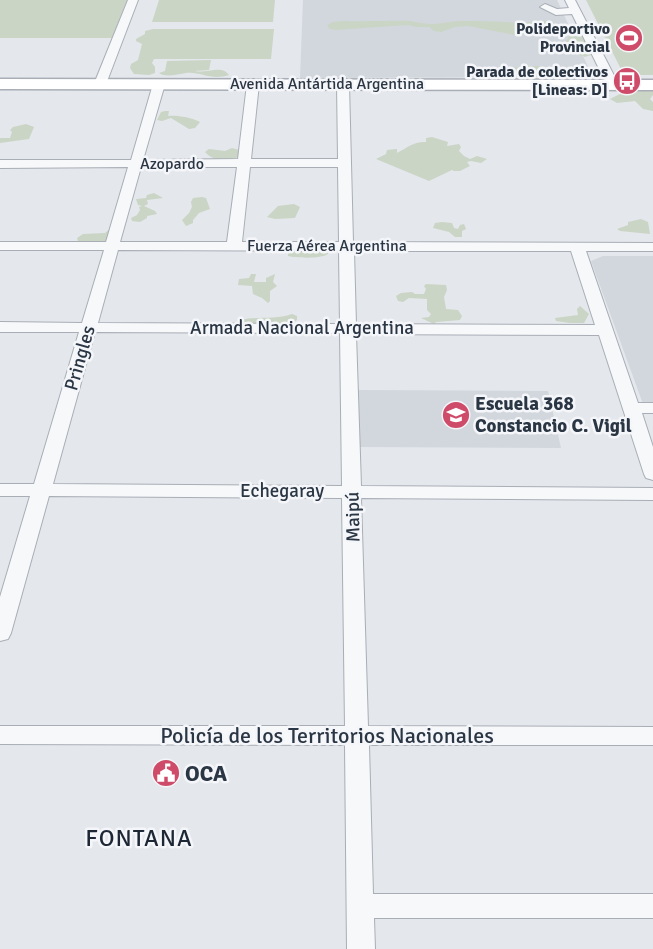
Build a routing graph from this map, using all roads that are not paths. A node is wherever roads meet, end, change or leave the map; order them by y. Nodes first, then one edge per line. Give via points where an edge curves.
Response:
1 (133, 0) edge
2 (570, 0) edge
3 (545, 7) dead end
4 (576, 12) junction
5 (0, 84) edge
6 (100, 84) junction
7 (159, 84) junction
8 (253, 84) junction
9 (343, 84) junction
10 (614, 85) junction
11 (653, 85) edge
12 (345, 163) junction
13 (0, 164) edge
14 (136, 164) junction
15 (243, 164) junction
16 (0, 246) edge
17 (112, 246) junction
18 (234, 246) junction
19 (347, 246) junction
20 (577, 246) junction
21 (653, 246) edge
22 (89, 327) junction
23 (0, 328) edge
24 (349, 329) junction
25 (604, 330) junction
26 (631, 408) junction
27 (653, 408) edge
28 (653, 474) edge
29 (0, 490) edge
30 (41, 490) junction
31 (352, 491) junction
32 (653, 494) edge
33 (0, 633) edge
34 (0, 735) edge
35 (357, 735) junction
36 (653, 736) edge
37 (360, 906) junction
38 (653, 906) edge
39 (361, 949) edge

1 - 6 street
2 - 4 street
3 - 4 street via 556,12
4 - 10 street
5 - 6 main road, Avenida Antártida Argentina
6 - 7 main road, Avenida Antártida Argentina
7 - 8 main road, Avenida Antártida Argentina
7 - 14 street, Pringles
8 - 9 main road, Avenida Antártida Argentina
8 - 15 street
9 - 10 main road, Avenida Antártida Argentina
9 - 12 street, Maipú
10 - 11 main road, Avenida Antártida Argentina
12 - 15 street, Azopardo
12 - 19 street, Maipú
13 - 14 street, Azopardo
14 - 15 street, Azopardo
14 - 17 street, Pringles
15 - 18 street
16 - 17 street, Fuerza Aérea Argentina
17 - 18 street, Fuerza Aérea Argentina
17 - 22 street, Pringles
18 - 19 street, Fuerza Aérea Argentina
19 - 20 street, Fuerza Aérea Argentina
19 - 24 street, Maipú
20 - 21 street, Fuerza Aérea Argentina
20 - 25 street
22 - 23 street, Armada Nacional Argentina
22 - 24 street, Armada Nacional Argentina
22 - 30 street, Pringles
24 - 25 street, Armada Nacional Argentina
24 - 31 street, Maipú
25 - 26 street
26 - 27 street
26 - 28 street
29 - 30 street, Echegaray
30 - 31 street, Echegaray
30 - 33 street, Pringles
31 - 32 street, Echegaray
31 - 35 street, Maipú
34 - 35 street, Policía de los Territorios Nacionales
35 - 36 street, Policía de los Territorios Nacionales
35 - 37 street, Maipú
37 - 38 street
37 - 39 street, Maipú

